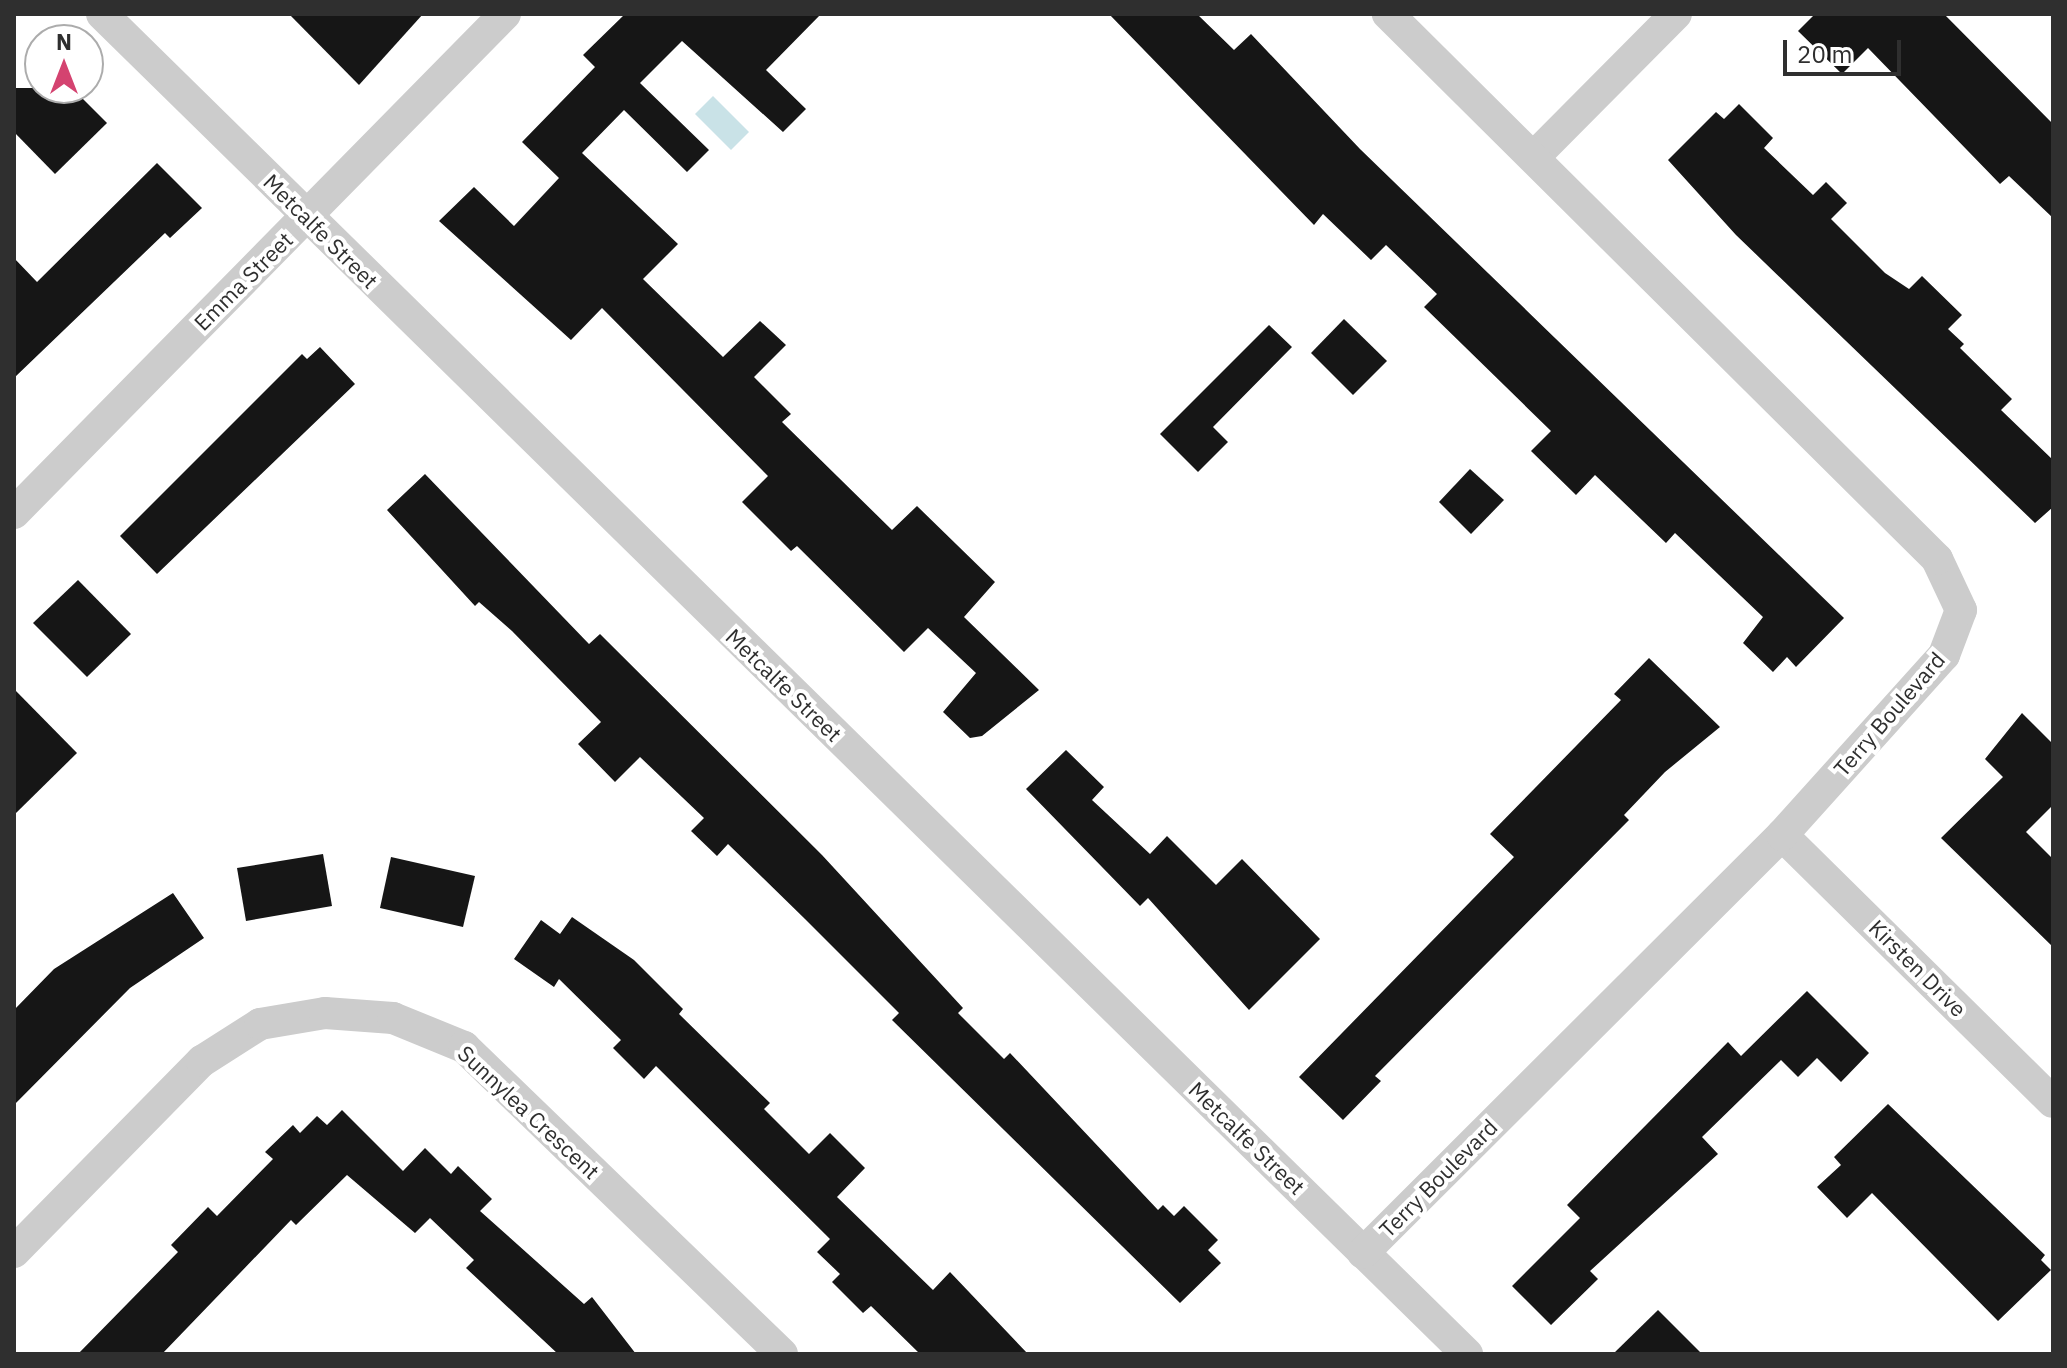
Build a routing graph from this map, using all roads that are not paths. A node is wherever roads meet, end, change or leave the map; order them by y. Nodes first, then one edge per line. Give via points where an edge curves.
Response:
1 (102, 14) edge
2 (505, 14) edge
3 (1388, 14) edge
4 (1676, 14) edge
5 (1535, 156) junction
6 (306, 216) junction
7 (14, 513) edge
8 (1782, 835) junction
9 (2053, 1102) edge
10 (14, 1252) edge
11 (1363, 1253) junction
12 (782, 1354) edge
13 (1467, 1354) edge

1 - 6 street, Metcalfe Street
2 - 6 street, Emma Street
3 - 5 street, Terry Boulevard
4 - 5 street
5 - 8 street, Terry Boulevard via 1937,559 1961,610 1944,655
6 - 7 street, Emma Street
6 - 11 street, Metcalfe Street
8 - 9 street, Kirsten Drive
8 - 11 street, Terry Boulevard
10 - 12 street, Sunnylea Crescent via 202,1061 260,1024 325,1013 393,1018 464,1047
11 - 13 street, Metcalfe Street

